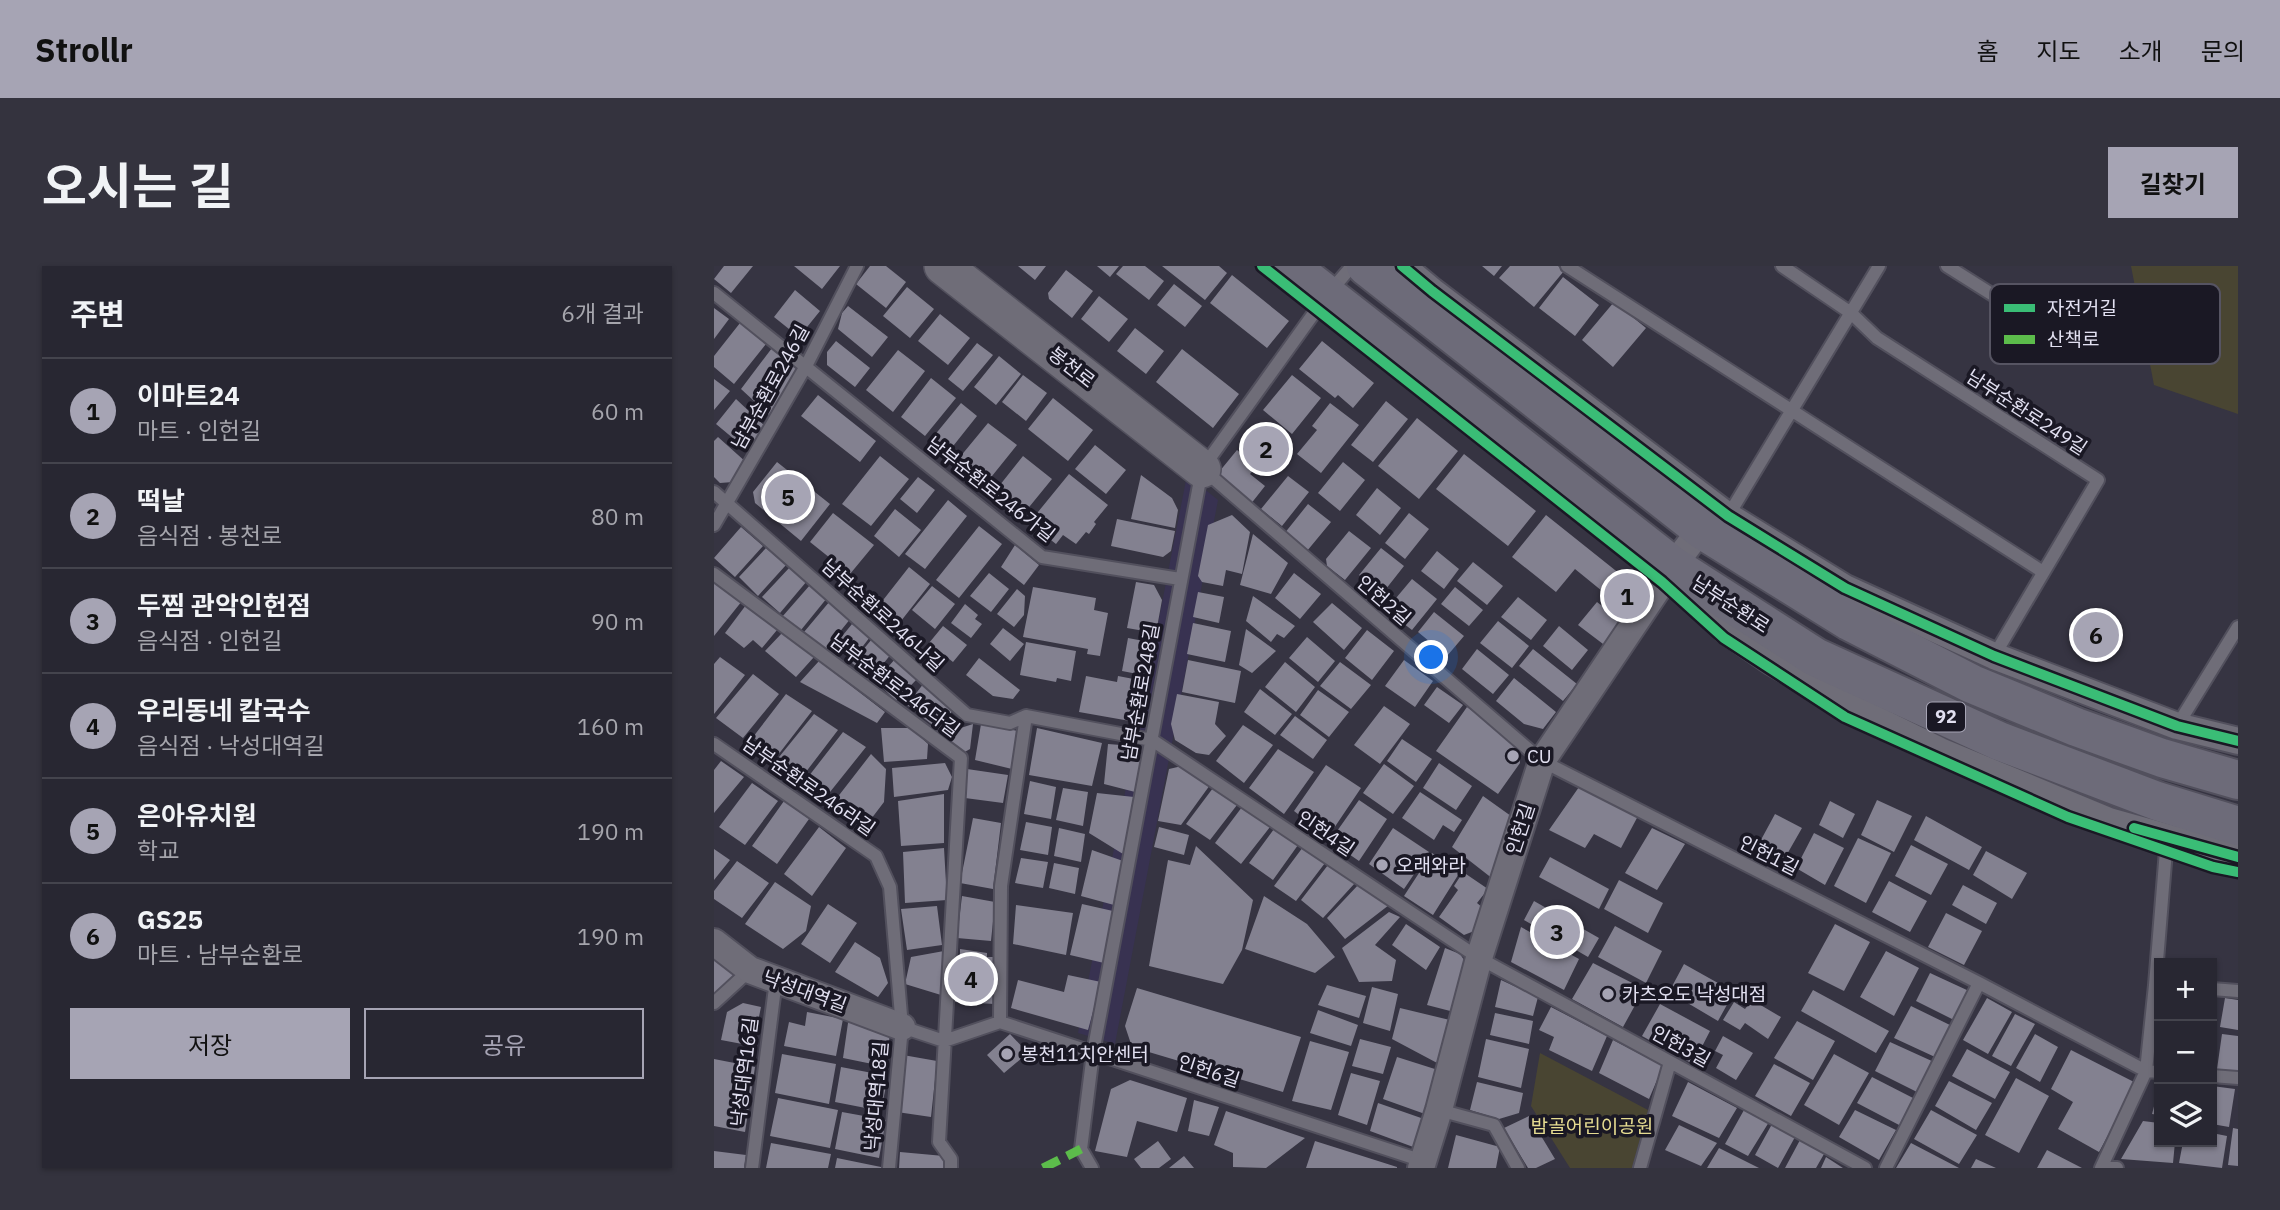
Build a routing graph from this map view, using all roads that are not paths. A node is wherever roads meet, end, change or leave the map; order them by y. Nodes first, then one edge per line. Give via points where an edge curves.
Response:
1 (857, 266) edge
2 (943, 266) edge
3 (1290, 266) edge
4 (1352, 266) edge
5 (1366, 266) edge
6 (1402, 266) edge
7 (1567, 266) edge
8 (1782, 266) edge
9 (1879, 266) edge
10 (1947, 266) edge
11 (714, 293) edge
12 (1990, 293) edge
13 (1327, 296) junction
14 (1851, 313) junction
15 (806, 366) junction
16 (1791, 410) junction
17 (1202, 469) junction
18 (714, 492) edge
19 (727, 503) junction
20 (1715, 522) junction
21 (714, 525) edge
22 (1682, 572) junction
23 (2043, 572) junction
24 (714, 575) edge
25 (1180, 579) junction
26 (2238, 627) edge
27 (1994, 656) junction
28 (1026, 716) junction
29 (2177, 726) junction
30 (1152, 740) junction
31 (2238, 741) edge
32 (714, 744) edge
33 (1542, 761) junction
34 (2238, 780) edge
35 (2238, 826) edge
36 (2167, 838) junction
37 (2238, 858) edge
38 (714, 942) edge
39 (1479, 958) junction
40 (2159, 958) edge
41 (750, 971) junction
42 (776, 980) junction
43 (1979, 983) junction
44 (2217, 989) edge
45 (2238, 990) edge
46 (714, 1003) edge
47 (2154, 1009) edge
48 (1000, 1022) junction
49 (902, 1027) junction
50 (944, 1041) junction
51 (1093, 1053) junction
52 (1670, 1062) junction
53 (2146, 1071) junction
54 (2154, 1072) edge
55 (2217, 1076) edge
56 (2238, 1078) edge
57 (1439, 1110) junction
58 (1422, 1164) edge
59 (1858, 1166) edge
60 (2101, 1167) edge
61 (752, 1168) edge
62 (889, 1168) edge
63 (951, 1168) edge
64 (1092, 1168) edge
65 (1518, 1168) edge
66 (1640, 1168) edge
67 (1886, 1168) edge
68 (2117, 1168) edge

1 - 15 lane, 남부순환로246길
2 - 17 street, 봉천로
3 - 13 main road, 남부순환로 / 92
4 - 13 lane, 남부순환로248길
5 - 20 main road, 92
6 - 20 street
7 - 16 lane
8 - 14 lane, 남부순환로249길
9 - 14 lane
10 - 12 lane
11 - 15 lane, 남부순환로246가길
13 - 17 lane, 남부순환로248길
13 - 22 main road, 남부순환로 / 92
14 - 16 lane
14 - 23 lane, 남부순환로249길 via 1877,338 2098,480
15 - 19 lane, 남부순환로246길
15 - 25 lane, 남부순환로246가길 via 1042,557
16 - 20 lane
16 - 23 lane
17 - 25 lane, 남부순환로248길
17 - 33 lane, 인헌2길
18 - 19 lane, 남부순환로246나길
19 - 21 lane, 남부순환로246길
19 - 28 lane, 남부순환로246나길 via 967,715 1010,723
20 - 22 street, 인헌길
20 - 27 street
20 - 34 main road, 92 via 1849,621 1972,684 2076,727
22 - 33 street, 인헌길
22 - 35 main road, 남부순환로 / 92 via 1815,657 1999,741 2157,801
22 - 36 street via 1726,630 1855,709 2021,786
23 - 27 lane, 남부순환로249길
24 - 50 lane, 남부순환로246다길 via 961,758
25 - 30 lane, 남부순환로248길
26 - 29 lane
27 - 29 street
28 - 30 lane, 남부순환로246나길
28 - 48 lane via 1001,886
29 - 31 street
30 - 39 lane, 인헌4길
30 - 51 lane, 남부순환로248길
32 - 49 lane, 남부순환로246라길 via 876,856 890,887
33 - 39 street, 인헌길
33 - 43 lane, 인헌1길
36 - 37 street
36 - 40 lane
38 - 41 street, 낙성대역길
39 - 52 lane, 인헌3길
39 - 57 street, 인헌길
41 - 42 street, 낙성대역길
41 - 46 lane
42 - 49 street, 낙성대역길
42 - 61 lane, 낙성대역16길
43 - 53 lane, 인헌1길
43 - 67 lane
44 - 45 lane
47 - 53 lane
48 - 50 lane
48 - 51 lane, 인헌6길
49 - 50 lane
49 - 62 lane, 낙성대역18길
50 - 63 lane via 939,1142 951,1159
51 - 58 lane, 인헌6길
51 - 64 lane, 남부순환로248길 via 1080,1149
52 - 59 lane, 인헌3길
52 - 66 lane
53 - 54 lane, 인헌1길
53 - 60 lane
55 - 56 lane
57 - 58 street, 인헌길
57 - 65 lane via 1494,1125
60 - 68 lane

